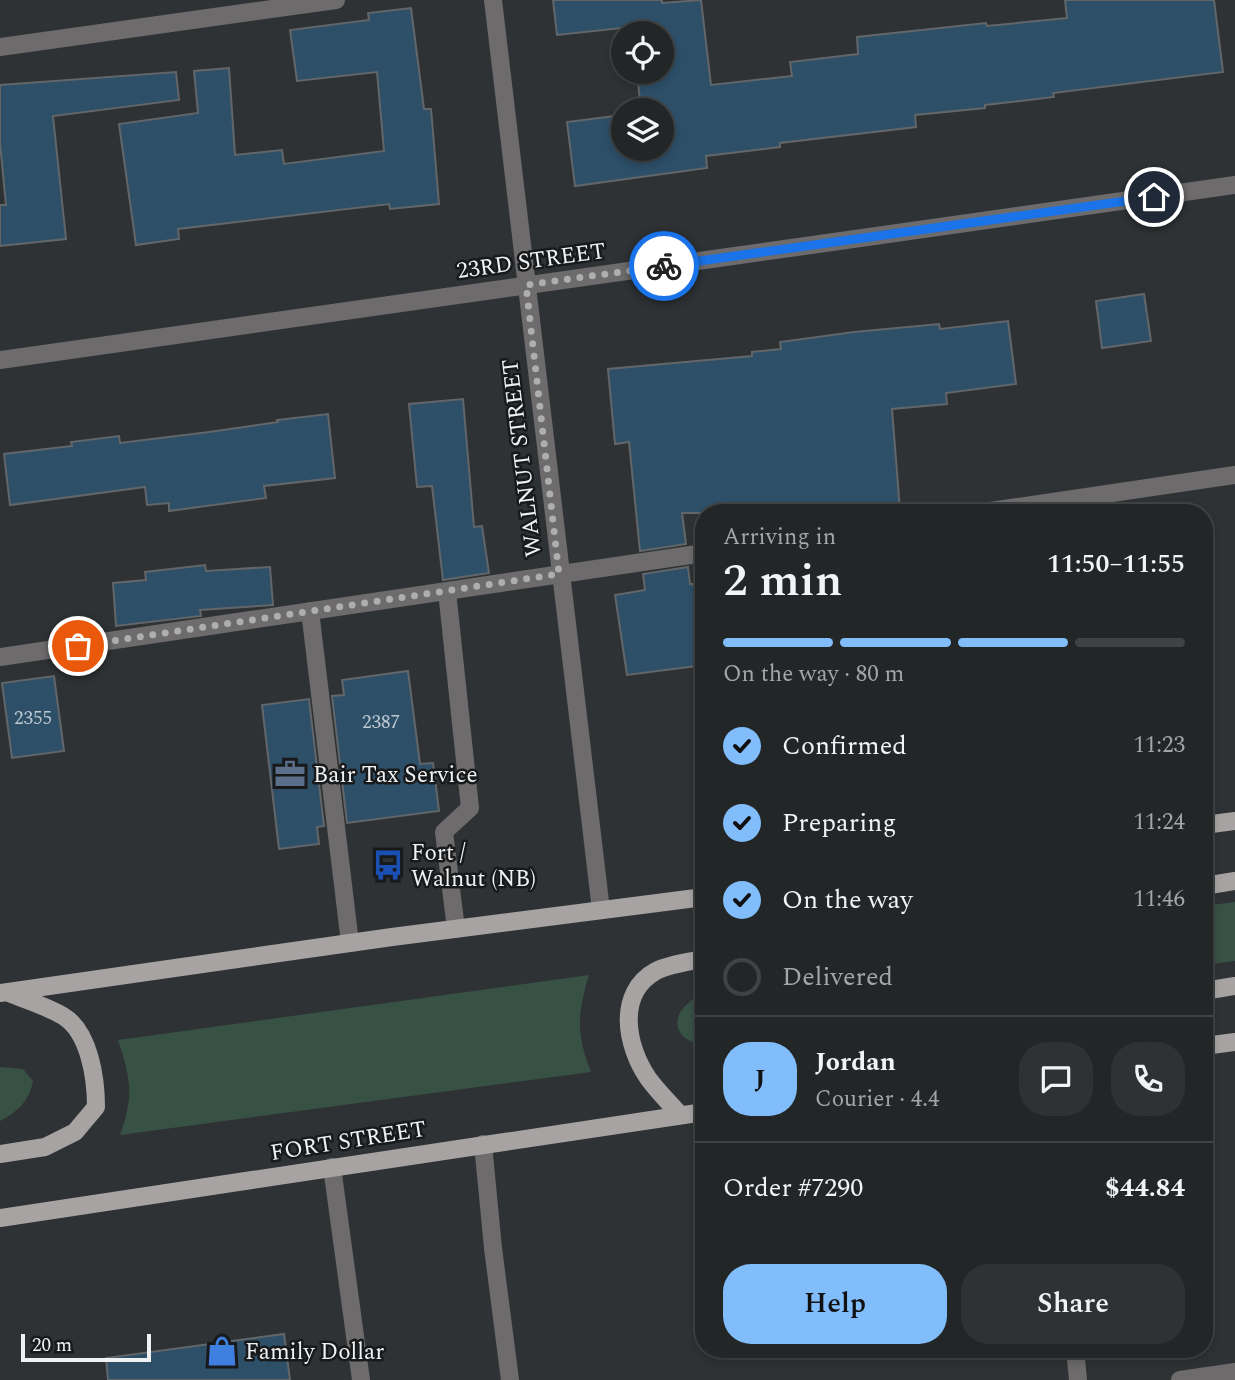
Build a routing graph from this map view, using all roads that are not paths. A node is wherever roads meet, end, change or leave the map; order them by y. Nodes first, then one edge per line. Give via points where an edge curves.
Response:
1 (336, 0) edge
2 (493, 0) edge
3 (0, 47) edge
4 (1235, 185) edge
5 (526, 285) junction
6 (0, 360) edge
7 (1235, 475) edge
8 (1038, 504) edge
9 (695, 554) edge
10 (559, 574) junction
11 (447, 591) junction
12 (310, 611) junction
13 (0, 657) edge
14 (1235, 821) edge
15 (1213, 824) edge
16 (1235, 881) edge
17 (1213, 885) edge
18 (695, 898) edge
19 (600, 910) junction
20 (456, 929) junction
21 (350, 943) junction
22 (695, 961) edge
23 (1235, 986) edge
24 (1213, 990) edge
25 (3, 992) edge
26 (1235, 1042) edge
27 (1213, 1045) edge
28 (695, 1113) edge
29 (680, 1115) junction
30 (483, 1144) junction
31 (0, 1154) edge
32 (332, 1167) junction
33 (0, 1218) edge
34 (1076, 1358) edge
35 (1235, 1372) edge
36 (361, 1380) edge
37 (510, 1380) edge
38 (1078, 1380) edge
39 (1180, 1380) edge

1 - 3 street
2 - 5 street, WALNUT STREET
4 - 5 street, 23RD STREET
5 - 6 street, 23RD STREET
5 - 10 street, WALNUT STREET
7 - 8 street
9 - 10 street
10 - 11 street
10 - 19 street, WALNUT STREET
11 - 12 street
11 - 20 street via 470,808 443,832
12 - 13 street
12 - 21 street
14 - 15 main road
16 - 17 main road
18 - 19 main road
19 - 20 main road
20 - 21 main road
21 - 25 main road
22 - 29 main road via 656,971 639,984 630,1001 628,1020 647,1077
23 - 24 main road
25 - 31 main road via 66,1017 86,1044 96,1108 75,1132 45,1147
26 - 27 main road
28 - 29 main road, FORT STREET
29 - 30 main road, FORT STREET
30 - 32 main road, FORT STREET
30 - 37 street
32 - 33 main road, FORT STREET
32 - 36 street
34 - 38 street
35 - 39 street

